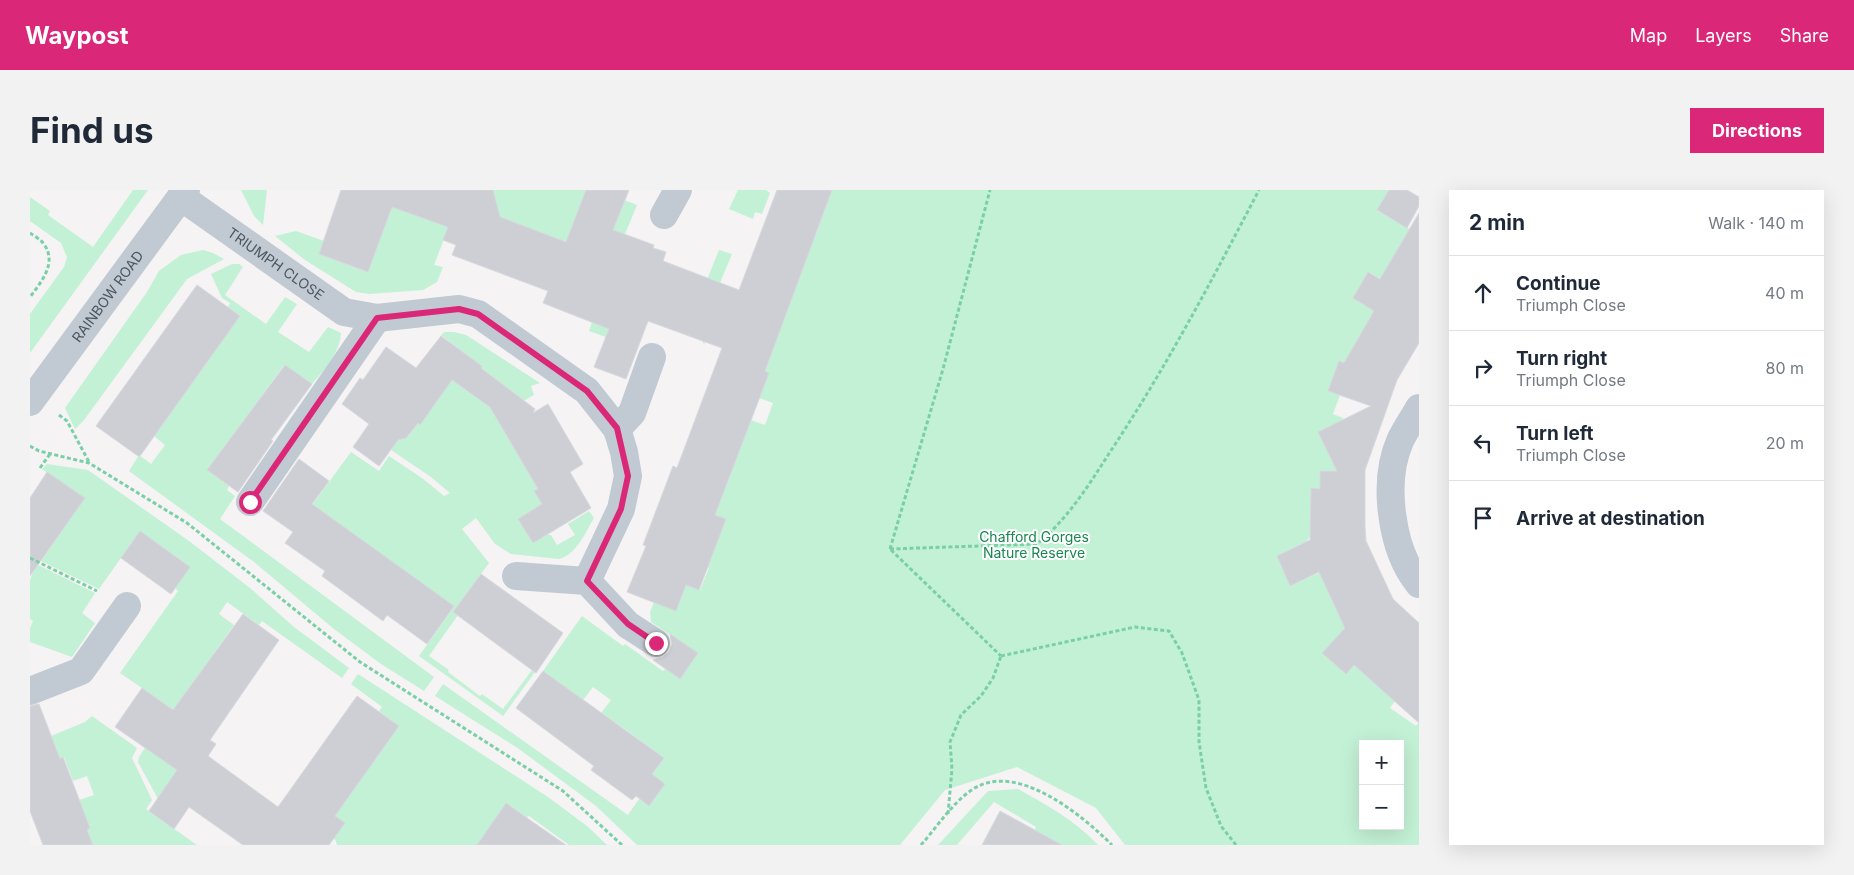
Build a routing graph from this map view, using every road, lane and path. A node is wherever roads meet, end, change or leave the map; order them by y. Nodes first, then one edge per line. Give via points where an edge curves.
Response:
1 (678, 190) edge
2 (990, 190) edge
3 (1259, 190) edge
4 (183, 193) edge
5 (664, 215) dead end
6 (30, 233) edge
7 (30, 297) edge
8 (377, 318) junction
9 (652, 357) dead end
10 (30, 402) edge
11 (1419, 408) edge
12 (55, 412) dead end
13 (617, 428) junction
14 (30, 446) edge
15 (50, 454) junction
16 (89, 463) junction
17 (40, 468) dead end
18 (250, 502) dead end
19 (890, 549) junction
20 (30, 558) edge
21 (516, 576) dead end
22 (587, 581) junction
23 (1419, 584) edge
24 (127, 606) joint
25 (656, 643) dead end
26 (1001, 656) junction
27 (30, 691) edge
28 (948, 814) junction
29 (622, 845) edge
30 (920, 845) edge
31 (1112, 845) edge
32 (1236, 845) edge

1 - 5 street
2 - 19 path via 943,370
3 - 19 path via 1164,368 1075,506 1050,533 1037,544
4 - 8 street, TRIUMPH CLOSE via 344,312
4 - 10 street, RAINBOW ROAD
6 - 7 path via 43,244 49,259 48,272
8 - 13 street, TRIUMPH CLOSE via 459,309 478,314 587,391
8 - 18 street
9 - 13 street via 632,414
11 - 23 street via 1400,442 1390,492 1396,533 1404,558
12 - 16 path via 67,421
13 - 22 street, TRIUMPH CLOSE via 628,476 621,509
14 - 15 path
15 - 16 path
15 - 17 path
16 - 29 path via 186,523 360,662 563,792
19 - 26 path
20 - 24 path
21 - 22 street
22 - 25 street via 628,624
24 - 27 street via 81,671
26 - 28 path via 985,690 961,714 950,742 952,769
26 - 32 path via 1135,626 1169,631 1182,653 1199,700 1199,742 1206,788 1221,826
28 - 30 path
28 - 31 path via 960,800 982,785 1019,783 1065,804

